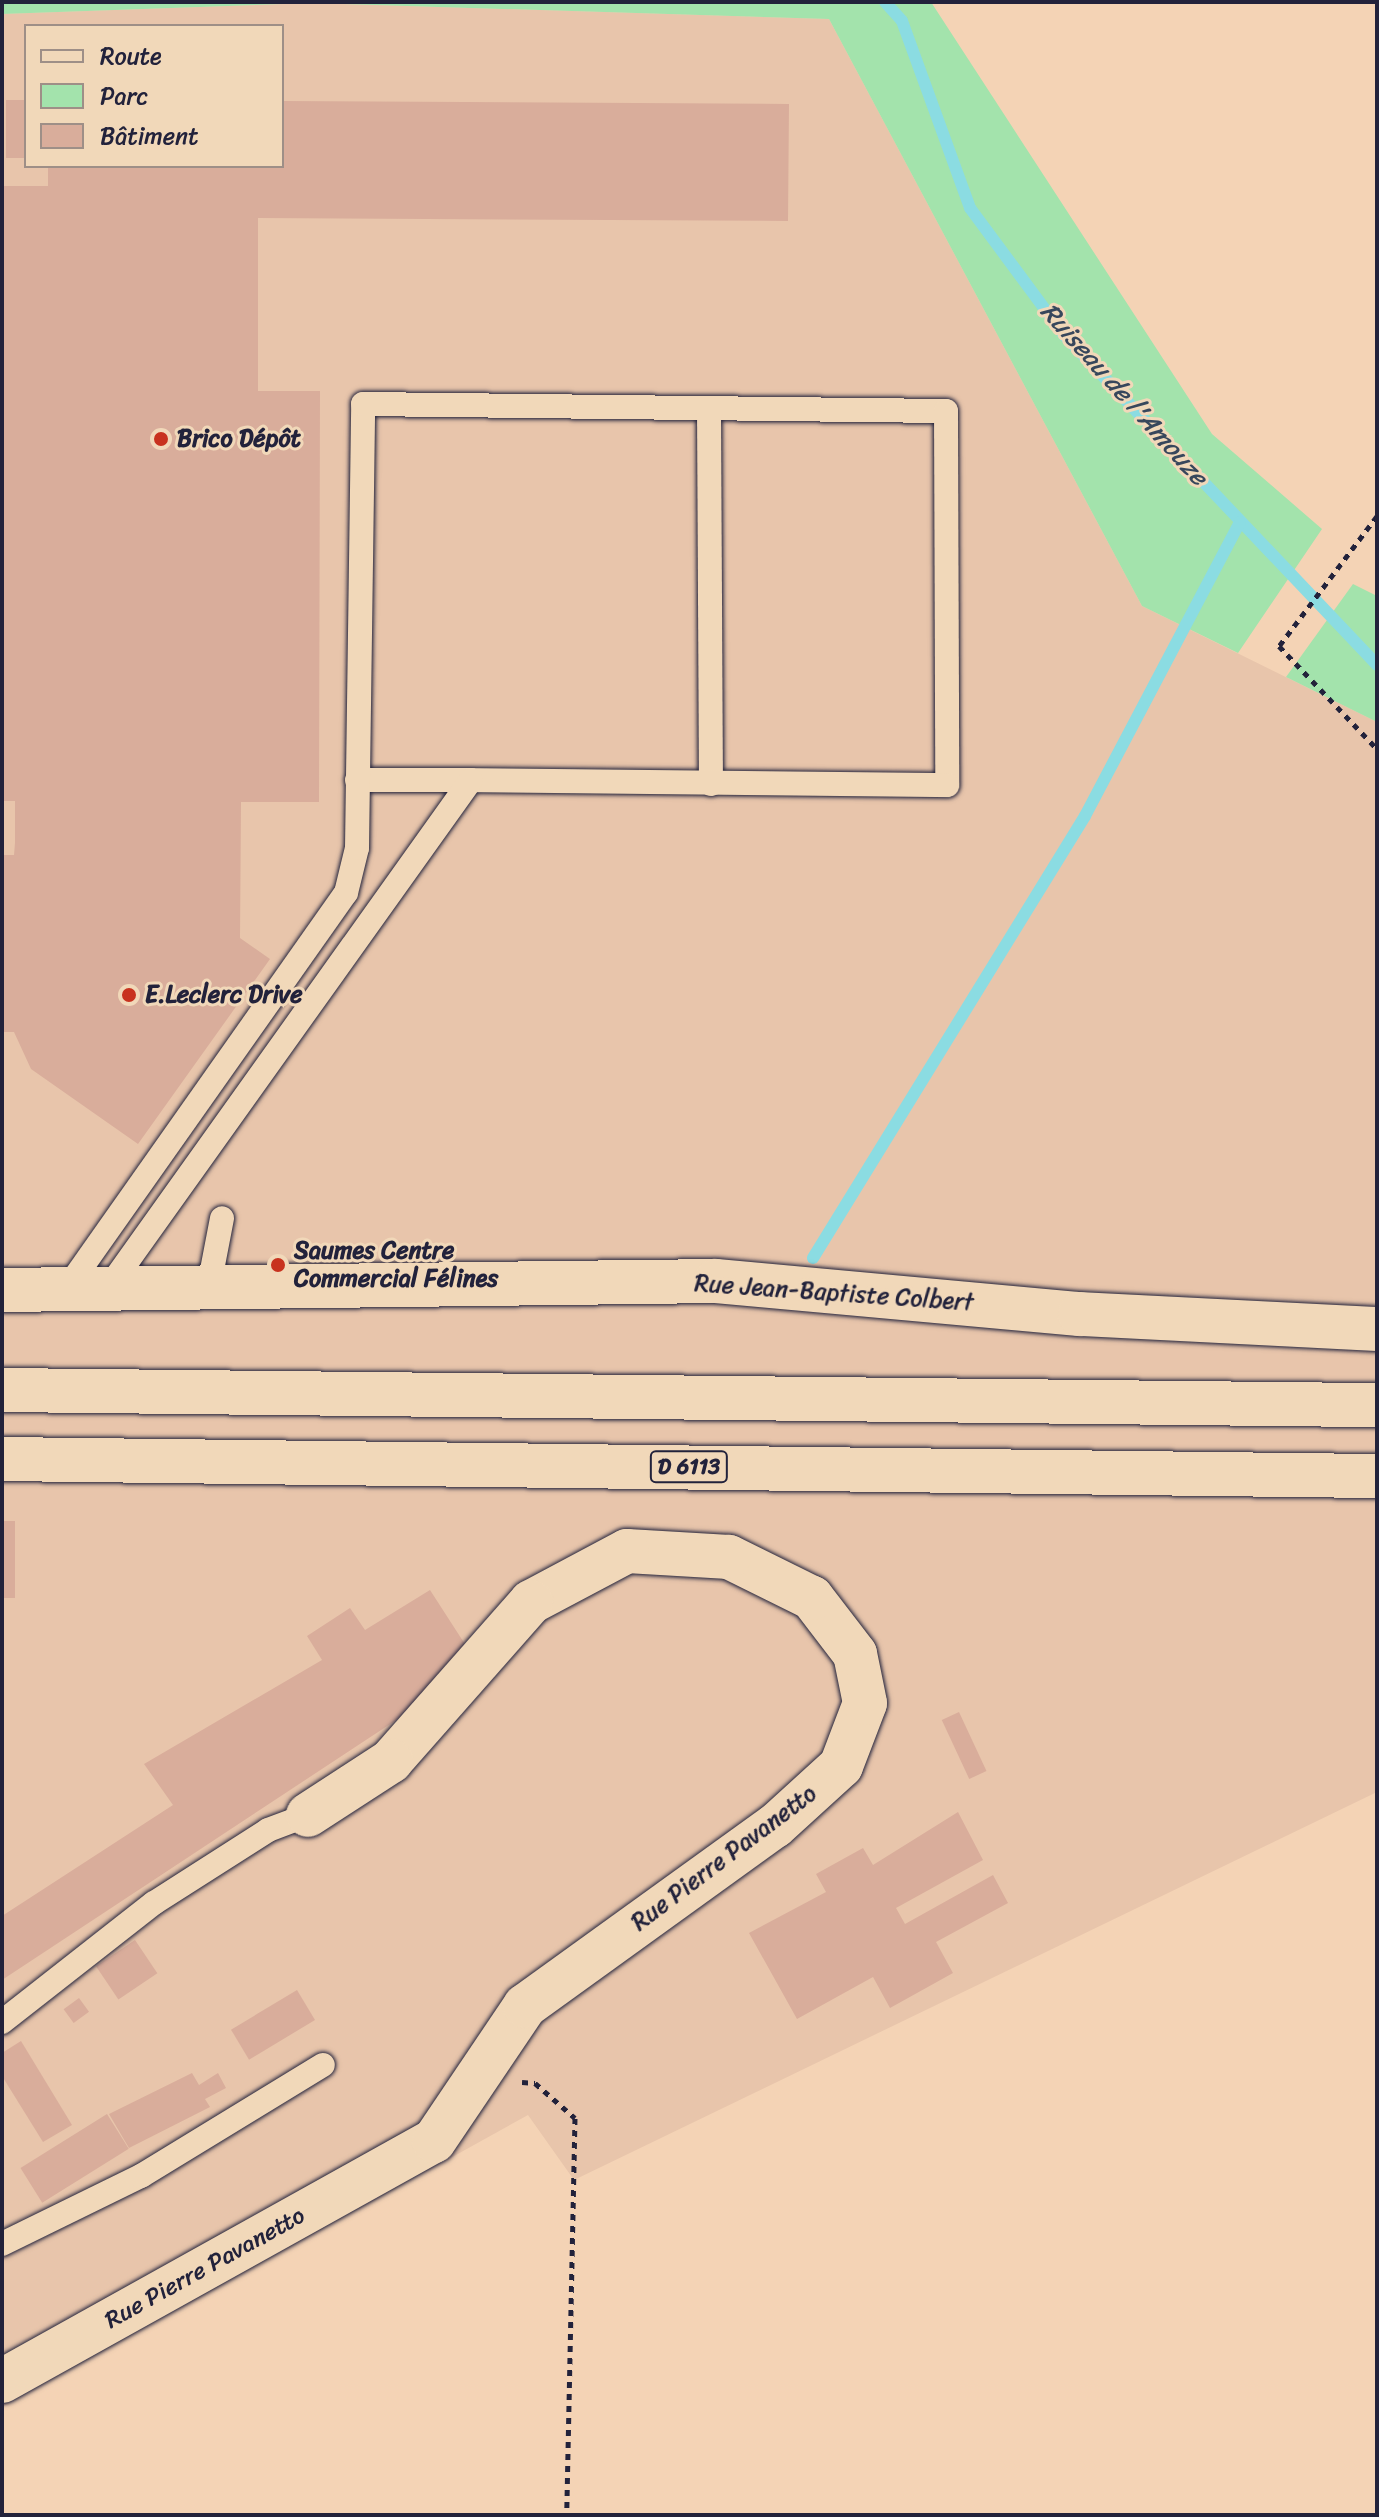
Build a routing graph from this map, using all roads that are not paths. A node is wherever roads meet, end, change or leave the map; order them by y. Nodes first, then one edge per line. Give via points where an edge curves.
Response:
1 (709, 408) junction
2 (357, 780) junction
3 (471, 780) junction
4 (711, 784) junction
5 (222, 1218) dead end
6 (2, 1290) edge
7 (86, 1290) junction
8 (208, 1291) junction
9 (1377, 1329) edge
10 (2, 1390) edge
11 (1377, 1405) edge
12 (2, 1459) edge
13 (1377, 1476) edge
14 (308, 1815) joint
15 (2, 2022) edge
16 (323, 2065) dead end
17 (2, 2244) edge
18 (2, 2381) edge

1 - 2 lane via 363,404
1 - 4 lane
1 - 4 lane via 946,411 947,785
2 - 3 lane
2 - 7 lane via 357,848 346,893
3 - 4 lane
3 - 7 lane
5 - 8 lane
6 - 7 street, Rue Jean-Baptiste Colbert
7 - 8 street, Rue Jean-Baptiste Colbert
8 - 9 street, Rue Jean-Baptiste Colbert via 716,1281 1080,1314
10 - 11 street
12 - 13 street, D 6113
14 - 15 lane via 268,1830 154,1903
14 - 18 street, Rue Pierre Pavanetto via 391,1761 531,1602 627,1551 729,1557 812,1598 855,1654 865,1703 841,1766 775,1826 525,2006 434,2141
16 - 17 lane via 141,2176

